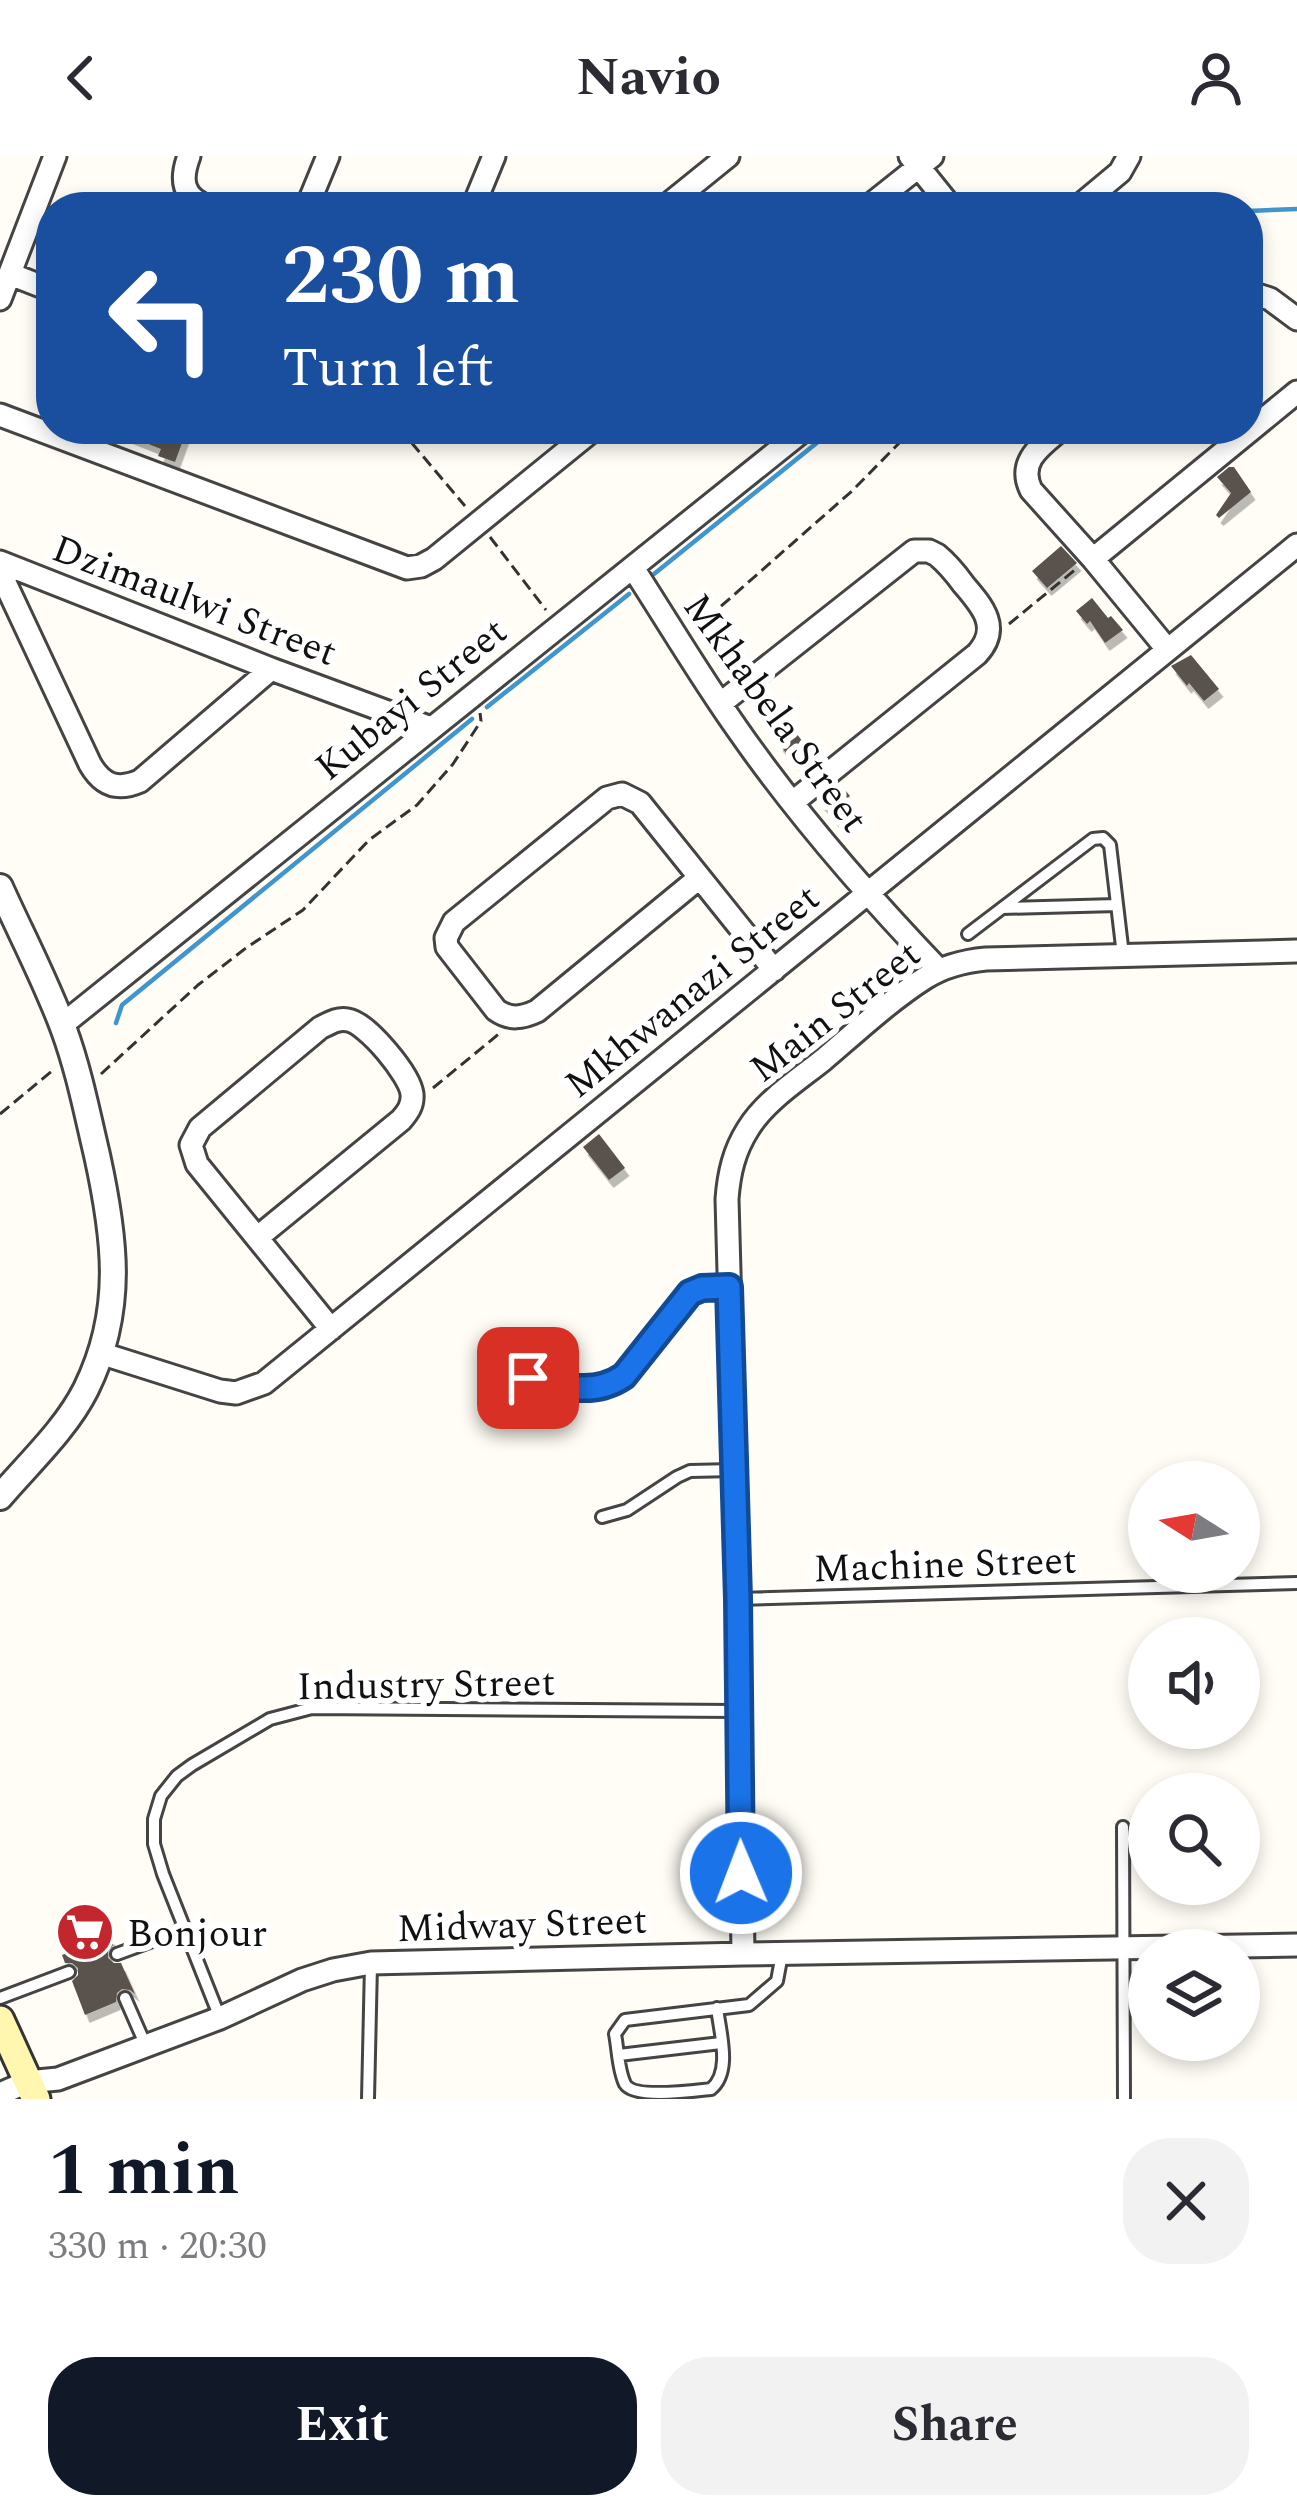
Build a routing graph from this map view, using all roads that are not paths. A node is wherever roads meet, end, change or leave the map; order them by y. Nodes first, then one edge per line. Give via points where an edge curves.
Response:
1 (55, 156) edge
2 (189, 156) edge
3 (328, 156) edge
4 (512, 156) edge
5 (728, 156) edge
6 (1129, 156) edge
7 (920, 160) edge
8 (490, 166) edge
9 (41, 192) edge
10 (188, 192) edge
11 (314, 192) edge
12 (684, 192) edge
13 (885, 192) edge
14 (941, 192) edge
15 (1096, 192) edge
16 (36, 206) edge
17 (10, 274) junction
18 (36, 284) edge
19 (1263, 297) edge
20 (0, 299) edge
21 (1297, 319) edge
22 (1297, 392) edge
23 (0, 415) edge
24 (1263, 420) edge
25 (36, 429) edge
26 (77, 444) edge
27 (576, 444) edge
28 (786, 444) edge
29 (1046, 444) edge
30 (1233, 444) edge
31 (1297, 545) edge
32 (1092, 558) junction
33 (0, 562) edge
34 (633, 568) junction
35 (0, 572) edge
36 (1166, 649) junction
37 (272, 669) junction
38 (720, 704) junction
39 (431, 728) junction
40 (793, 802) junction
41 (699, 878) junction
42 (0, 887) edge
43 (867, 895) junction
44 (1117, 905) junction
45 (1002, 908) junction
46 (968, 934) dead end
47 (1297, 951) edge
48 (1123, 955) junction
49 (774, 970) junction
50 (939, 970) junction
51 (62, 1025) junction
52 (258, 1237) junction
53 (729, 1287) junction
54 (331, 1329) junction
55 (100, 1353) junction
56 (528, 1378) dead end
57 (734, 1470) junction
58 (0, 1497) edge
59 (602, 1517) dead end
60 (1297, 1583) edge
61 (738, 1599) junction
62 (737, 1711) junction
63 (1123, 1827) dead end
64 (185, 1929) junction
65 (1297, 1945) edge
66 (1122, 1948) junction
67 (117, 1954) dead end
68 (742, 1954) junction
69 (782, 1954) junction
70 (371, 1964) junction
71 (69, 1972) dead end
72 (0, 1998) edge
73 (125, 1999) dead end
74 (717, 2008) junction
75 (220, 2018) junction
76 (0, 2020) edge
77 (721, 2043) junction
78 (146, 2046) junction
79 (619, 2055) junction
80 (0, 2094) edge
81 (33, 2095) edge
82 (368, 2099) edge
83 (1124, 2099) edge

1 - 9 street
2 - 10 street
3 - 11 street
4 - 8 street
5 - 12 street
6 - 15 street
7 - 13 street
7 - 14 street
16 - 17 street
17 - 18 street
17 - 20 street
19 - 21 street
22 - 24 street
23 - 25 street
26 - 27 street via 407,568 434,559
28 - 34 street, Kubayi Street
29 - 32 street via 1029,460 1026,479
30 - 32 street
31 - 36 street, Mkhwanazi Street
32 - 36 street
33 - 37 street, Dzimaulwi Street
34 - 38 street, Mkhabela Street
34 - 39 street, Kubayi Street
35 - 37 street via 105,784 140,781
36 - 43 street, Mkhwanazi Street
37 - 39 street, Dzimaulwi Street
38 - 40 street, Mkhabela Street
38 - 40 street via 914,551 945,561 985,610 985,645
39 - 51 street, Kubayi Street
40 - 43 street, Mkhabela Street
41 - 41 street via 634,798 622,794 454,922 446,938 451,956 496,1010 524,1016
41 - 49 street
42 - 51 street
43 - 49 street, Mkhwanazi Street
43 - 50 street, Mkhabela Street
44 - 45 lane
44 - 45 lane via 1110,845 1093,838
44 - 48 lane
45 - 46 lane
47 - 48 street, Main Street
48 - 50 street, Main Street via 986,959
49 - 54 street, Mkhwanazi Street
50 - 53 street, Main Street via 750,1124 730,1171
51 - 55 street via 113,1249 112,1308
52 - 52 street via 196,1164 191,1144 320,1028 341,1018 362,1024 406,1079 407,1113
52 - 54 street
53 - 56 lane via 690,1293 613,1384 588,1390
53 - 57 street, Main Street
54 - 55 street, Mkhwanazi Street via 264,1383 236,1393
55 - 58 street via 69,1416
57 - 59 lane via 690,1471
57 - 61 street, Main Street
60 - 61 lane, Machine Street
61 - 62 street, Main Street
62 - 64 lane, Industry Street via 312,1708 270,1719 191,1765 161,1796 154,1844
62 - 68 street, Main Street
63 - 66 lane
64 - 67 lane
64 - 75 lane, Industry Street
65 - 66 street, Midway Street
66 - 69 street, Midway Street
66 - 83 lane
68 - 69 street, Midway Street
68 - 70 street, Midway Street
69 - 74 lane via 767,1992 749,2005
70 - 75 street, Midway Street via 302,1980
70 - 82 lane
71 - 72 lane
73 - 78 lane
74 - 77 lane
74 - 79 lane via 625,2020 615,2034
75 - 78 street, Midway Street
76 - 81 main road
77 - 79 lane
77 - 79 lane via 723,2069 711,2089 632,2092
78 - 81 street, Midway Street
80 - 81 street, Midway Street

